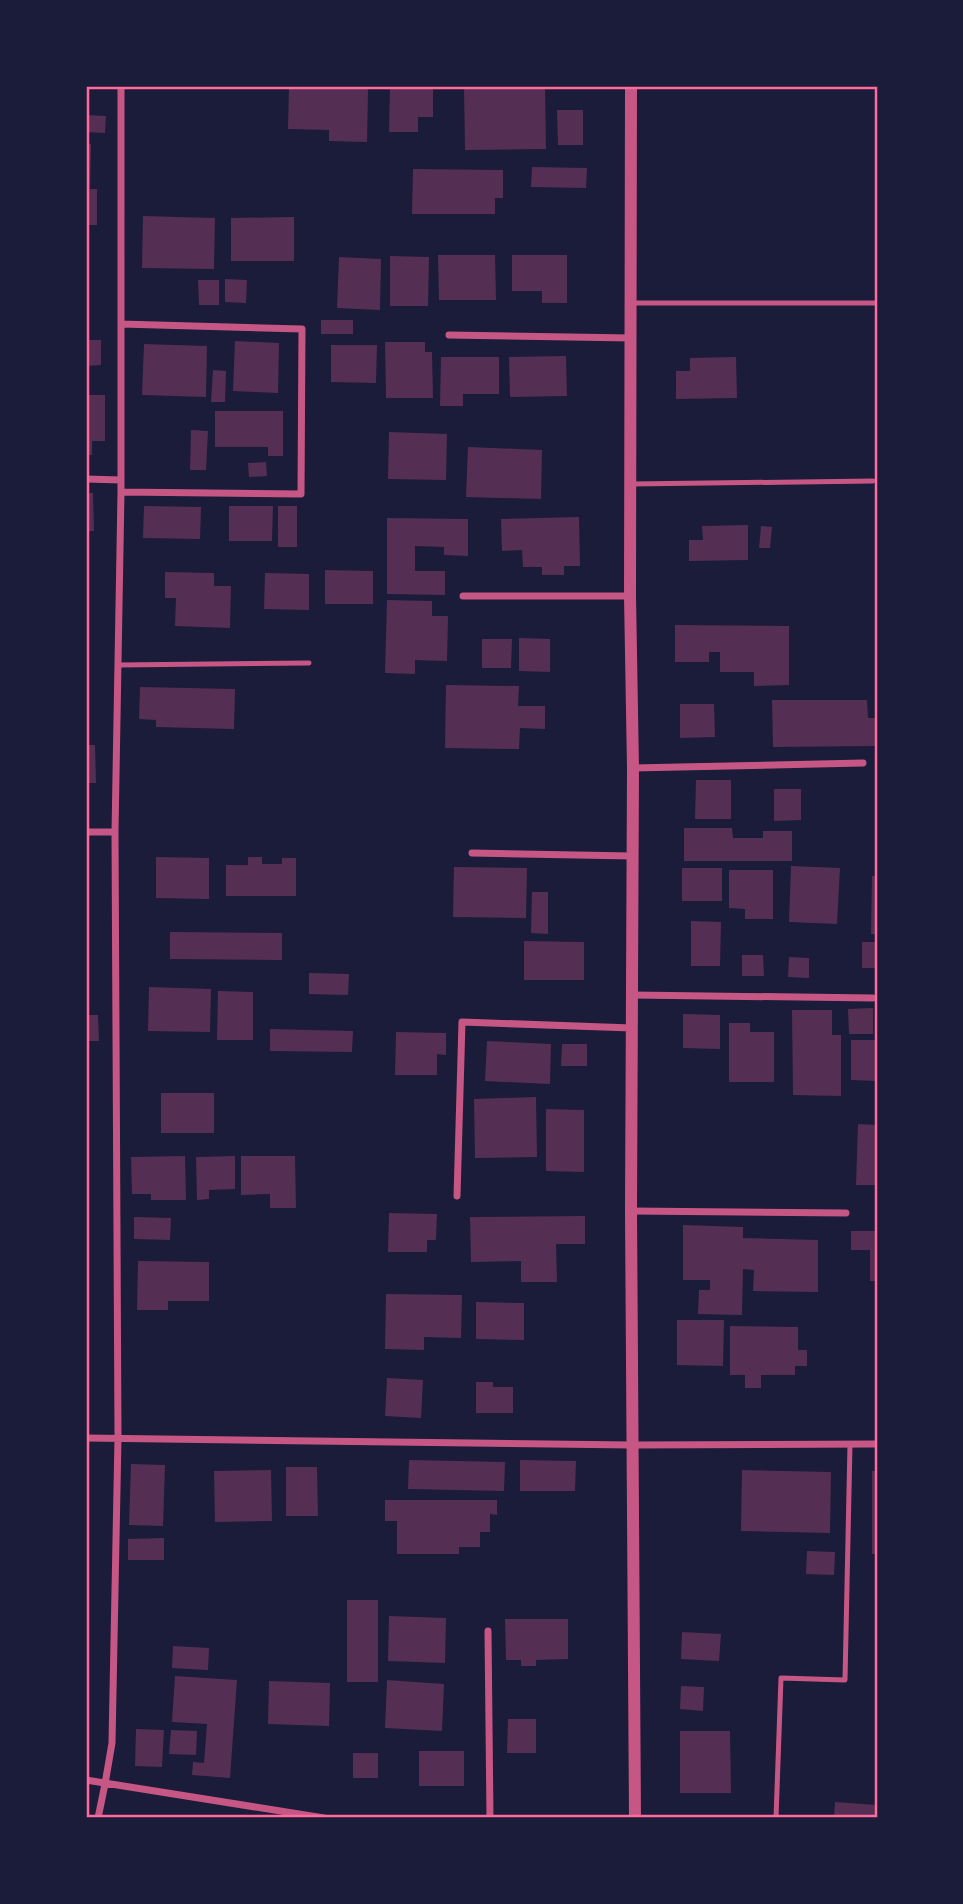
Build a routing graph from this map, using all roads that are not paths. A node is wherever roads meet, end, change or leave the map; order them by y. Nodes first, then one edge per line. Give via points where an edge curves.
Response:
1 (121, 86) edge
2 (631, 86) edge
3 (631, 303) junction
4 (877, 303) edge
5 (121, 324) junction
6 (449, 335) dead end
7 (631, 338) junction
8 (86, 480) edge
9 (121, 480) junction
10 (873, 481) dead end
11 (630, 484) junction
12 (121, 492) junction
13 (463, 596) dead end
14 (630, 596) junction
15 (309, 663) dead end
16 (118, 665) junction
17 (863, 763) dead end
18 (633, 768) junction
19 (86, 832) edge
20 (115, 832) junction
21 (472, 853) dead end
22 (632, 856) junction
23 (633, 995) junction
24 (873, 998) dead end
25 (632, 1028) junction
26 (457, 1196) dead end
27 (631, 1211) junction
28 (846, 1213) dead end
29 (86, 1438) edge
30 (118, 1438) junction
31 (850, 1444) junction
32 (877, 1444) edge
33 (632, 1446) junction
34 (488, 1631) dead end
35 (86, 1780) edge
36 (106, 1784) junction
37 (98, 1818) edge
38 (324, 1818) edge
39 (490, 1818) edge
40 (635, 1818) edge
41 (776, 1818) edge

1 - 5 street
2 - 3 street
3 - 4 lane
3 - 7 street
5 - 9 street
5 - 12 street via 302,329 300,494
6 - 7 street
7 - 11 street
8 - 9 street
9 - 12 street
10 - 11 lane
11 - 14 street
12 - 16 street
13 - 14 street
14 - 18 street
15 - 16 lane
16 - 20 street
17 - 18 street
18 - 22 street
19 - 20 street
20 - 30 street
21 - 22 street
22 - 23 street
23 - 24 street
23 - 25 street
25 - 26 street via 462,1022
25 - 27 street
27 - 28 street
27 - 33 street
29 - 30 street
30 - 33 street
30 - 36 street via 112,1743
31 - 32 street
31 - 33 street
31 - 41 lane via 845,1680 780,1678
33 - 40 street
34 - 39 street
35 - 36 street
36 - 37 street
36 - 38 street

